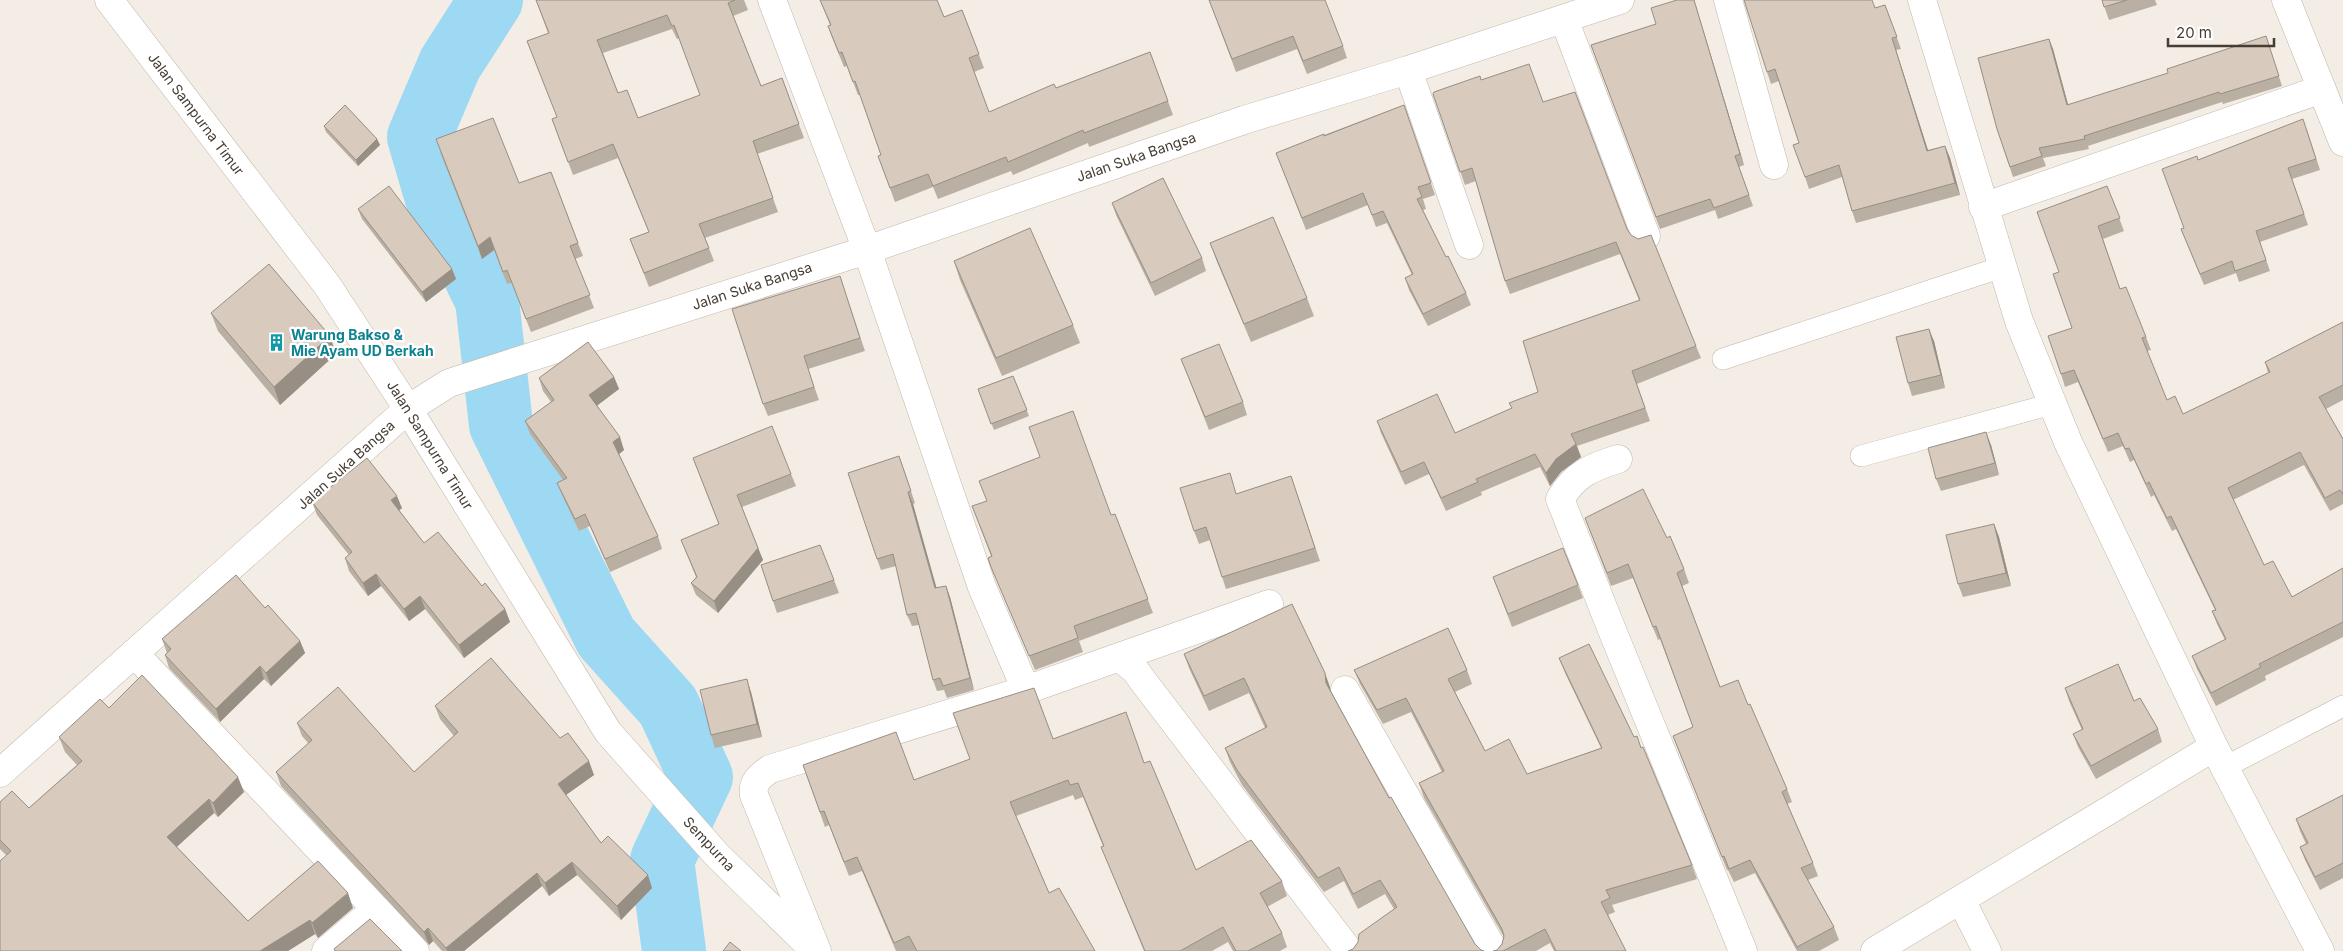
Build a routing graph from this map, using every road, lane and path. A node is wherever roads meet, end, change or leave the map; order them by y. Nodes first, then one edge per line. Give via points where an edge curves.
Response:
1 (110, 0) edge
2 (772, 0) edge
3 (1620, 0) edge
4 (1728, 0) edge
5 (1922, 0) edge
6 (2286, 0) edge
7 (1564, 19) junction
8 (1408, 70) junction
9 (2322, 89) junction
10 (2343, 142) edge
11 (1774, 165) dead end
12 (1984, 207) junction
13 (1646, 236) edge
14 (1469, 246) dead end
15 (866, 250) junction
16 (2002, 267) junction
17 (1724, 359) dead end
18 (2052, 404) junction
19 (408, 409) junction
20 (1861, 456) dead end
21 (1618, 459) dead end
22 (1269, 604) dead end
23 (134, 654) junction
24 (1120, 658) junction
25 (1026, 690) junction
26 (1345, 690) dead end
27 (2343, 706) edge
28 (608, 732) joint
29 (2219, 757) junction
30 (0, 773) edge
31 (1961, 900) junction
32 (376, 909) junction
33 (326, 951) edge
34 (415, 951) edge
35 (816, 951) edge
36 (1349, 951) edge
37 (1494, 951) edge
38 (1743, 951) edge
39 (1875, 951) edge
40 (1987, 951) edge
41 (2320, 951) edge

1 - 19 street, Jalan Sampurna Timur via 327,285
2 - 15 street
3 - 7 street, Jalan Suka Bangsa
4 - 11 street
5 - 12 street
6 - 9 street
7 - 8 street, Jalan Suka Bangsa
7 - 13 street
8 - 14 street
8 - 15 street, Jalan Suka Bangsa via 1244,120
9 - 10 street
9 - 12 street
12 - 16 street
15 - 19 street, Jalan Suka Bangsa via 449,383
15 - 25 street via 982,587
16 - 17 lane
16 - 18 street via 2019,321
18 - 20 lane
18 - 29 street
19 - 23 street, Jalan Suka Bangsa
19 - 28 street, Jalan Sampurna Timur
21 - 38 street via 1592,467 1568,485 1560,498
22 - 24 street
23 - 30 street, Jalan Suka Bangsa
23 - 32 street
24 - 25 street
24 - 36 street via 1135,670
25 - 35 street via 759,776 753,788 754,795
26 - 37 street
27 - 29 lane
28 - 35 street, Sempurna via 717,855
29 - 31 street
29 - 41 street
31 - 39 street
31 - 40 street
32 - 33 street
32 - 34 street

